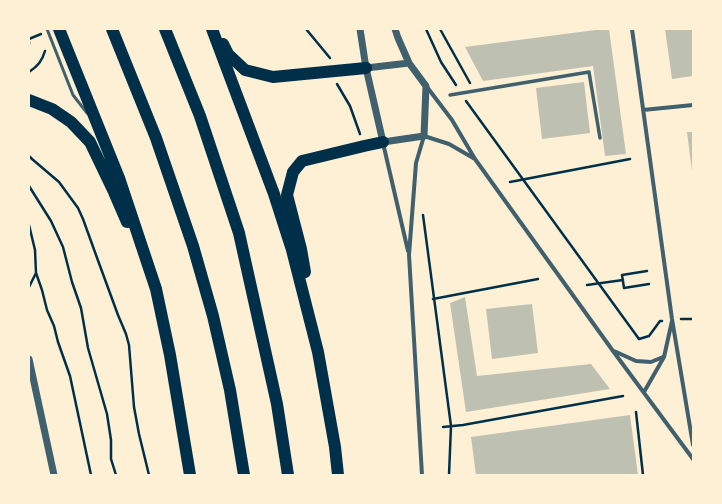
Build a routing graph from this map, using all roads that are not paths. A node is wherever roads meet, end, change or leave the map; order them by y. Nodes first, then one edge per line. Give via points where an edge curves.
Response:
1 (47, 29) edge
2 (59, 29) edge
3 (112, 29) edge
4 (165, 29) edge
5 (212, 29) edge
6 (217, 29) edge
7 (360, 29) edge
8 (395, 29) edge
9 (632, 29) edge
10 (409, 63) junction
11 (366, 68) junction
12 (426, 86) junction
13 (450, 95) dead end
14 (29, 100) edge
15 (693, 105) edge
16 (644, 110) junction
17 (99, 128) junction
18 (424, 136) junction
19 (600, 138) dead end
20 (383, 142) junction
21 (475, 159) junction
22 (409, 255) junction
23 (156, 289) junction
24 (672, 319) junction
25 (613, 351) junction
26 (318, 352) junction
27 (664, 357) junction
28 (29, 362) edge
29 (644, 392) junction
30 (693, 445) edge
31 (693, 459) edge
32 (54, 475) edge
33 (190, 475) edge
34 (244, 475) edge
35 (288, 475) edge
36 (338, 475) edge
37 (422, 475) edge

1 - 17 lane via 73,95
2 - 17 highway
3 - 34 highway via 156,138 193,246 227,375
4 - 35 highway via 200,116 239,234 276,404
5 - 26 highway via 274,194 292,250
6 - 11 highway via 228,54 245,70 273,77
7 - 11 street
8 - 10 street
9 - 16 street
10 - 11 street
10 - 12 street
11 - 20 street
12 - 18 street
12 - 21 street via 452,120
13 - 19 street via 589,72
14 - 23 highway via 52,109 71,122 90,142
15 - 16 street
16 - 24 street
17 - 23 highway via 119,178
18 - 20 street
18 - 21 street via 448,144
18 - 22 street via 416,163
20 - 22 street
20 - 26 highway via 302,161 293,172 287,195 301,250
21 - 25 street
22 - 37 street
23 - 33 highway
24 - 27 street
24 - 30 street
25 - 27 street via 636,361 652,362
25 - 29 street
26 - 36 highway
27 - 29 street
28 - 32 street
29 - 31 street

